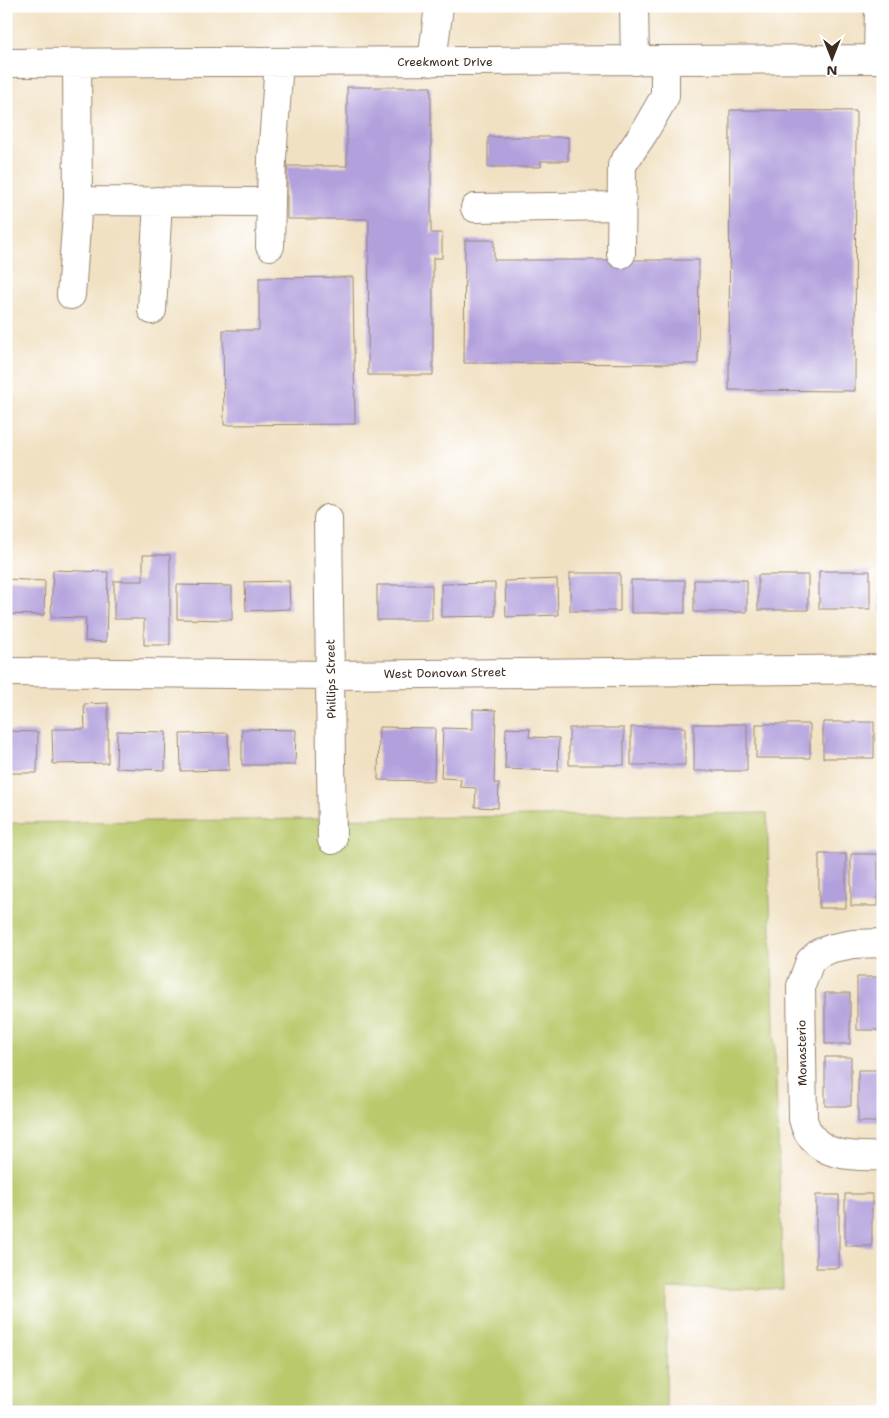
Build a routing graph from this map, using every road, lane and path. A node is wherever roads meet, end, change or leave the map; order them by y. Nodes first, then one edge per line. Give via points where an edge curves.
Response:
1 (440, 6) edge
2 (634, 6) edge
3 (879, 6) edge
4 (880, 59) edge
5 (664, 60) junction
6 (635, 61) junction
7 (279, 62) junction
8 (432, 62) junction
9 (6, 63) edge
10 (77, 63) junction
11 (78, 200) junction
12 (158, 200) junction
13 (271, 202) junction
14 (621, 206) junction
15 (475, 208) dead end
16 (270, 246) dead end
17 (621, 254) dead end
18 (71, 295) dead end
19 (152, 310) dead end
20 (328, 518) dead end
21 (883, 668) edge
22 (6, 672) edge
23 (331, 674) junction
24 (332, 840) dead end
25 (883, 943) edge
26 (883, 1156) edge

1 - 8 street
2 - 6 street
3 - 4 street
4 - 5 street, Creekmont Drive
5 - 6 street, Creekmont Drive
5 - 14 street via 664,96 622,165
6 - 8 street, Creekmont Drive
7 - 8 street, Creekmont Drive
7 - 10 street, Creekmont Drive
7 - 13 street
9 - 10 street, Creekmont Drive
10 - 11 street
11 - 12 street
11 - 18 street
12 - 13 street
12 - 19 street
13 - 16 street
14 - 15 street
14 - 17 street
20 - 23 street, Phillips Street
21 - 23 street, West Donovan Street
22 - 23 street, West Donovan Street
23 - 24 street, Phillips Street
25 - 26 street, Monasterio via 853,944 819,953 810,961 802,986 805,1128 813,1140 839,1155

